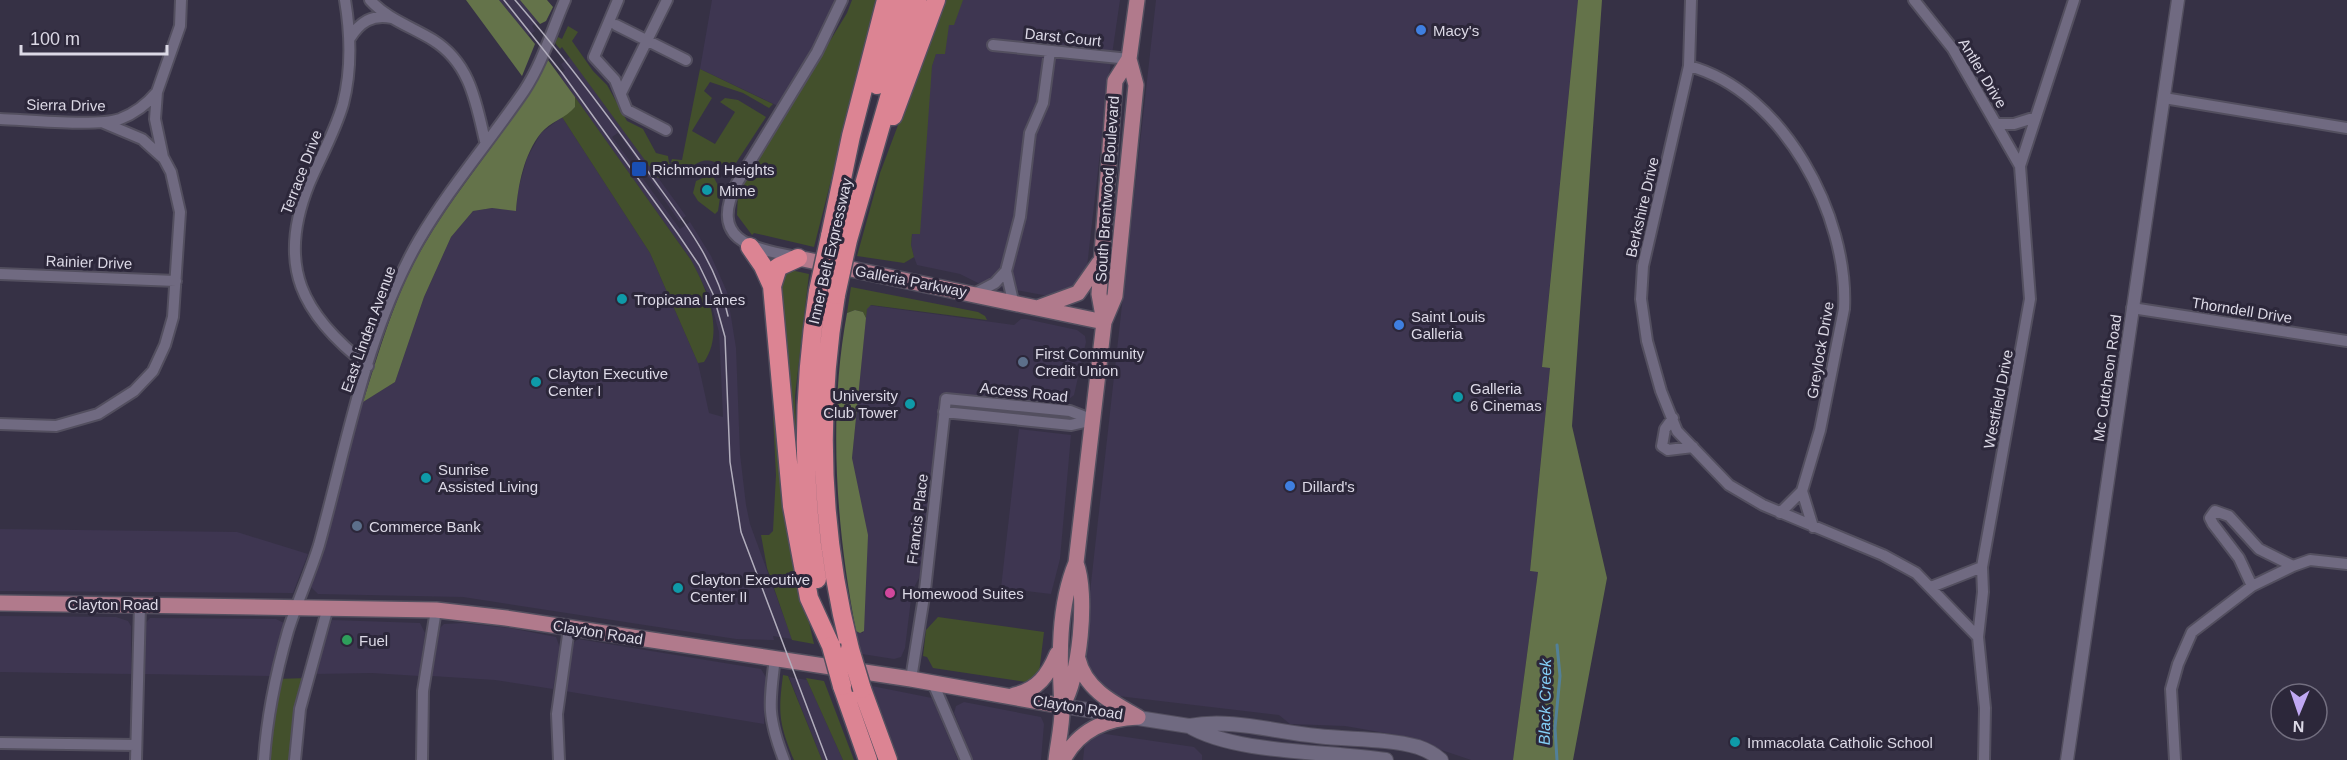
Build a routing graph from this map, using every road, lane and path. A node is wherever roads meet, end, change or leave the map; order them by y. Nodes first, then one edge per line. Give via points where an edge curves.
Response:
1 (181, 0) edge
2 (345, 0) edge
3 (370, 0) edge
4 (565, 0) edge
5 (618, 0) edge
6 (667, 0) edge
7 (842, 0) edge
8 (886, 0) edge
9 (901, 0) edge
10 (917, 0) edge
11 (936, 0) edge
12 (1137, 0) edge
13 (1691, 0) edge
14 (1914, 0) edge
15 (2074, 0) edge
16 (2178, 0) edge
17 (392, 18) junction
18 (616, 26) dead end
19 (350, 38) junction
20 (647, 41) junction
21 (993, 45) dead end
22 (1050, 51) junction
23 (1130, 59) junction
24 (686, 60) dead end
25 (1689, 66) junction
26 (157, 92) junction
27 (621, 93) junction
28 (2164, 98) junction
29 (2036, 117) junction
30 (0, 119) edge
31 (101, 122) junction
32 (1996, 124) junction
33 (2347, 128) edge
34 (666, 130) dead end
35 (485, 141) junction
36 (162, 157) junction
37 (869, 163) junction
38 (2020, 166) junction
39 (837, 231) junction
40 (750, 247) junction
41 (798, 258) junction
42 (1101, 258) junction
43 (1006, 271) junction
44 (0, 274) edge
45 (176, 281) junction
46 (772, 286) junction
47 (827, 293) junction
48 (976, 293) junction
49 (1013, 301) junction
50 (1039, 308) junction
51 (2132, 308) junction
52 (1104, 322) junction
53 (2347, 341) edge
54 (368, 366) junction
55 (946, 399) joint
56 (944, 412) junction
57 (1673, 418) junction
58 (1093, 420) junction
59 (0, 424) edge
60 (1693, 447) junction
61 (1802, 491) junction
62 (1780, 513) junction
63 (1813, 527) junction
64 (1076, 563) junction
65 (2293, 566) junction
66 (2347, 566) edge
67 (1982, 567) junction
68 (2252, 586) junction
69 (1931, 587) junction
70 (0, 603) edge
71 (140, 604) junction
72 (298, 606) junction
73 (328, 607) junction
74 (436, 610) junction
75 (569, 628) junction
76 (1978, 637) junction
77 (1062, 643) junction
78 (831, 646) junction
79 (1077, 652) junction
80 (775, 658) junction
81 (911, 679) junction
82 (933, 682) junction
83 (1010, 696) junction
84 (1062, 706) junction
85 (1138, 717) junction
86 (1189, 726) junction
87 (0, 743) edge
88 (135, 745) junction
89 (1312, 758) edge
90 (136, 760) edge
91 (264, 760) edge
92 (295, 760) edge
93 (423, 760) edge
94 (558, 760) edge
95 (784, 760) edge
96 (868, 760) edge
97 (888, 760) edge
98 (966, 760) edge
99 (1056, 760) edge
100 (1063, 760) edge
101 (1386, 760) edge
102 (1442, 760) edge
103 (1984, 760) edge
104 (2067, 760) edge
105 (2175, 760) edge

1 - 26 street via 180,26
2 - 19 street, Terrace Drive
3 - 17 street
4 - 35 street, East Linden Avenue via 525,90
5 - 27 street via 594,57
6 - 20 street
7 - 40 street via 817,52 732,193 732,229
8 - 39 highway, Inner Belt Expressway via 851,136
9 - 39 highway
10 - 37 highway, Inner Belt Expressway
11 - 37 highway via 894,114
12 - 23 main road, South Brentwood Boulevard
13 - 25 street, Berkshire Drive
14 - 32 street, Antler Drive via 1953,49
15 - 29 street
16 - 28 street, Mc Cutcheon Road
17 - 19 street via 371,18
17 - 35 street via 435,41 466,73
18 - 20 street
19 - 54 street, Terrace Drive via 342,106 300,211 294,237 295,262 316,317 337,342
20 - 24 street
20 - 27 street
21 - 22 street, Darst Court
22 - 23 street, Darst Court
22 - 43 street via 1043,103 1030,133 1020,217
23 - 42 main road, South Brentwood Boulevard via 1115,81
23 - 52 main road, South Brentwood Boulevard via 1136,85 1115,296
25 - 57 street, Berkshire Drive via 1643,266 1641,299 1657,378
25 - 61 street, Greylock Drive via 1731,83 1761,107 1805,163 1820,191 1830,223 1842,275 1844,309 1820,430
26 - 31 street, Sierra Drive via 134,112 118,120
26 - 36 street via 155,119
27 - 34 street via 632,115
28 - 33 street
28 - 51 street, Mc Cutcheon Road
29 - 32 street via 2014,124
29 - 38 street
30 - 31 street, Sierra Drive
31 - 36 street via 142,140
32 - 38 street, Antler Drive
35 - 54 street, East Linden Avenue via 419,240 398,281
36 - 45 street via 171,172 180,212
37 - 39 highway, Inner Belt Expressway
38 - 67 street, Westfield Drive via 2030,299
39 - 47 highway, Inner Belt Expressway, bridge
40 - 41 street, Galleria Parkway
40 - 46 highway
41 - 46 highway via 778,267
41 - 48 main road, Galleria Parkway
42 - 50 main road via 1082,290 1072,298
42 - 52 main road, South Brentwood Boulevard via 1099,301
43 - 48 street via 995,283
43 - 49 street
44 - 45 street, Rainier Drive
45 - 59 street via 165,345 153,371 134,391 79,421 56,426
46 - 78 highway via 792,506 809,598
47 - 78 highway, Inner Belt Expressway via 809,361 806,456 814,562
47 - 97 highway, Inner Belt Expressway, bridge via 822,482 828,547 850,649
48 - 49 main road, Galleria Parkway
49 - 50 main road, Galleria Parkway
50 - 52 main road, Galleria Parkway
51 - 53 street, Thorndell Drive
51 - 104 street, Mc Cutcheon Road
52 - 58 main road, South Brentwood Boulevard
54 - 72 street, East Linden Avenue via 318,549
55 - 56 street, Francis Place
55 - 58 street, Access Road via 1070,411
56 - 58 street, Access Road via 1071,425
56 - 81 street, Francis Place
57 - 60 street, Berkshire Drive via 1677,431
57 - 60 street via 1665,429 1662,446 1668,450
58 - 64 main road, South Brentwood Boulevard
60 - 62 street, Berkshire Drive via 1730,485
61 - 62 street, Greylock Drive
61 - 63 street
62 - 63 street, Berkshire Drive
63 - 69 street, Berkshire Drive via 1882,555 1917,573
64 - 77 main road, South Brentwood Boulevard via 1067,592
64 - 79 main road, South Brentwood Boulevard via 1083,592
65 - 66 street via 2310,560
65 - 68 street
65 - 68 street via 2268,555 2229,516 2215,512 2210,518 2212,524 2239,558
67 - 69 street
67 - 76 street, Westfield Drive
68 - 105 street via 2192,632 2171,689
69 - 76 street, Berkshire Drive
70 - 71 main road, Clayton Road
71 - 72 main road, Clayton Road
71 - 88 street
72 - 73 main road, Clayton Road
72 - 91 street, East Linden Avenue via 275,679
73 - 74 main road, Clayton Road
73 - 92 street via 300,709
74 - 75 main road, Clayton Road
74 - 93 street via 423,691
75 - 80 main road, Clayton Road
75 - 94 street via 557,714
76 - 103 street via 1985,708
77 - 83 main road via 1038,685
77 - 84 main road, South Brentwood Boulevard
78 - 96 highway, Inner Belt Expressway, bridge
79 - 84 main road, South Brentwood Boulevard via 1072,689
79 - 85 main road via 1080,668 1098,693
80 - 81 main road, Clayton Road
80 - 95 street via 770,723
81 - 82 main road, Clayton Road
82 - 83 main road, Clayton Road
82 - 98 street
83 - 84 main road, Clayton Road
84 - 85 main road, Clayton Road
84 - 99 main road, South Brentwood Boulevard
85 - 86 main road, Clayton Road
85 - 100 main road via 1098,725 1076,742
86 - 89 main road, Clayton Road via 1207,736
86 - 102 main road, Clayton Road via 1209,722 1368,739 1417,747
87 - 88 street
88 - 90 street
89 - 101 main road, Clayton Road

